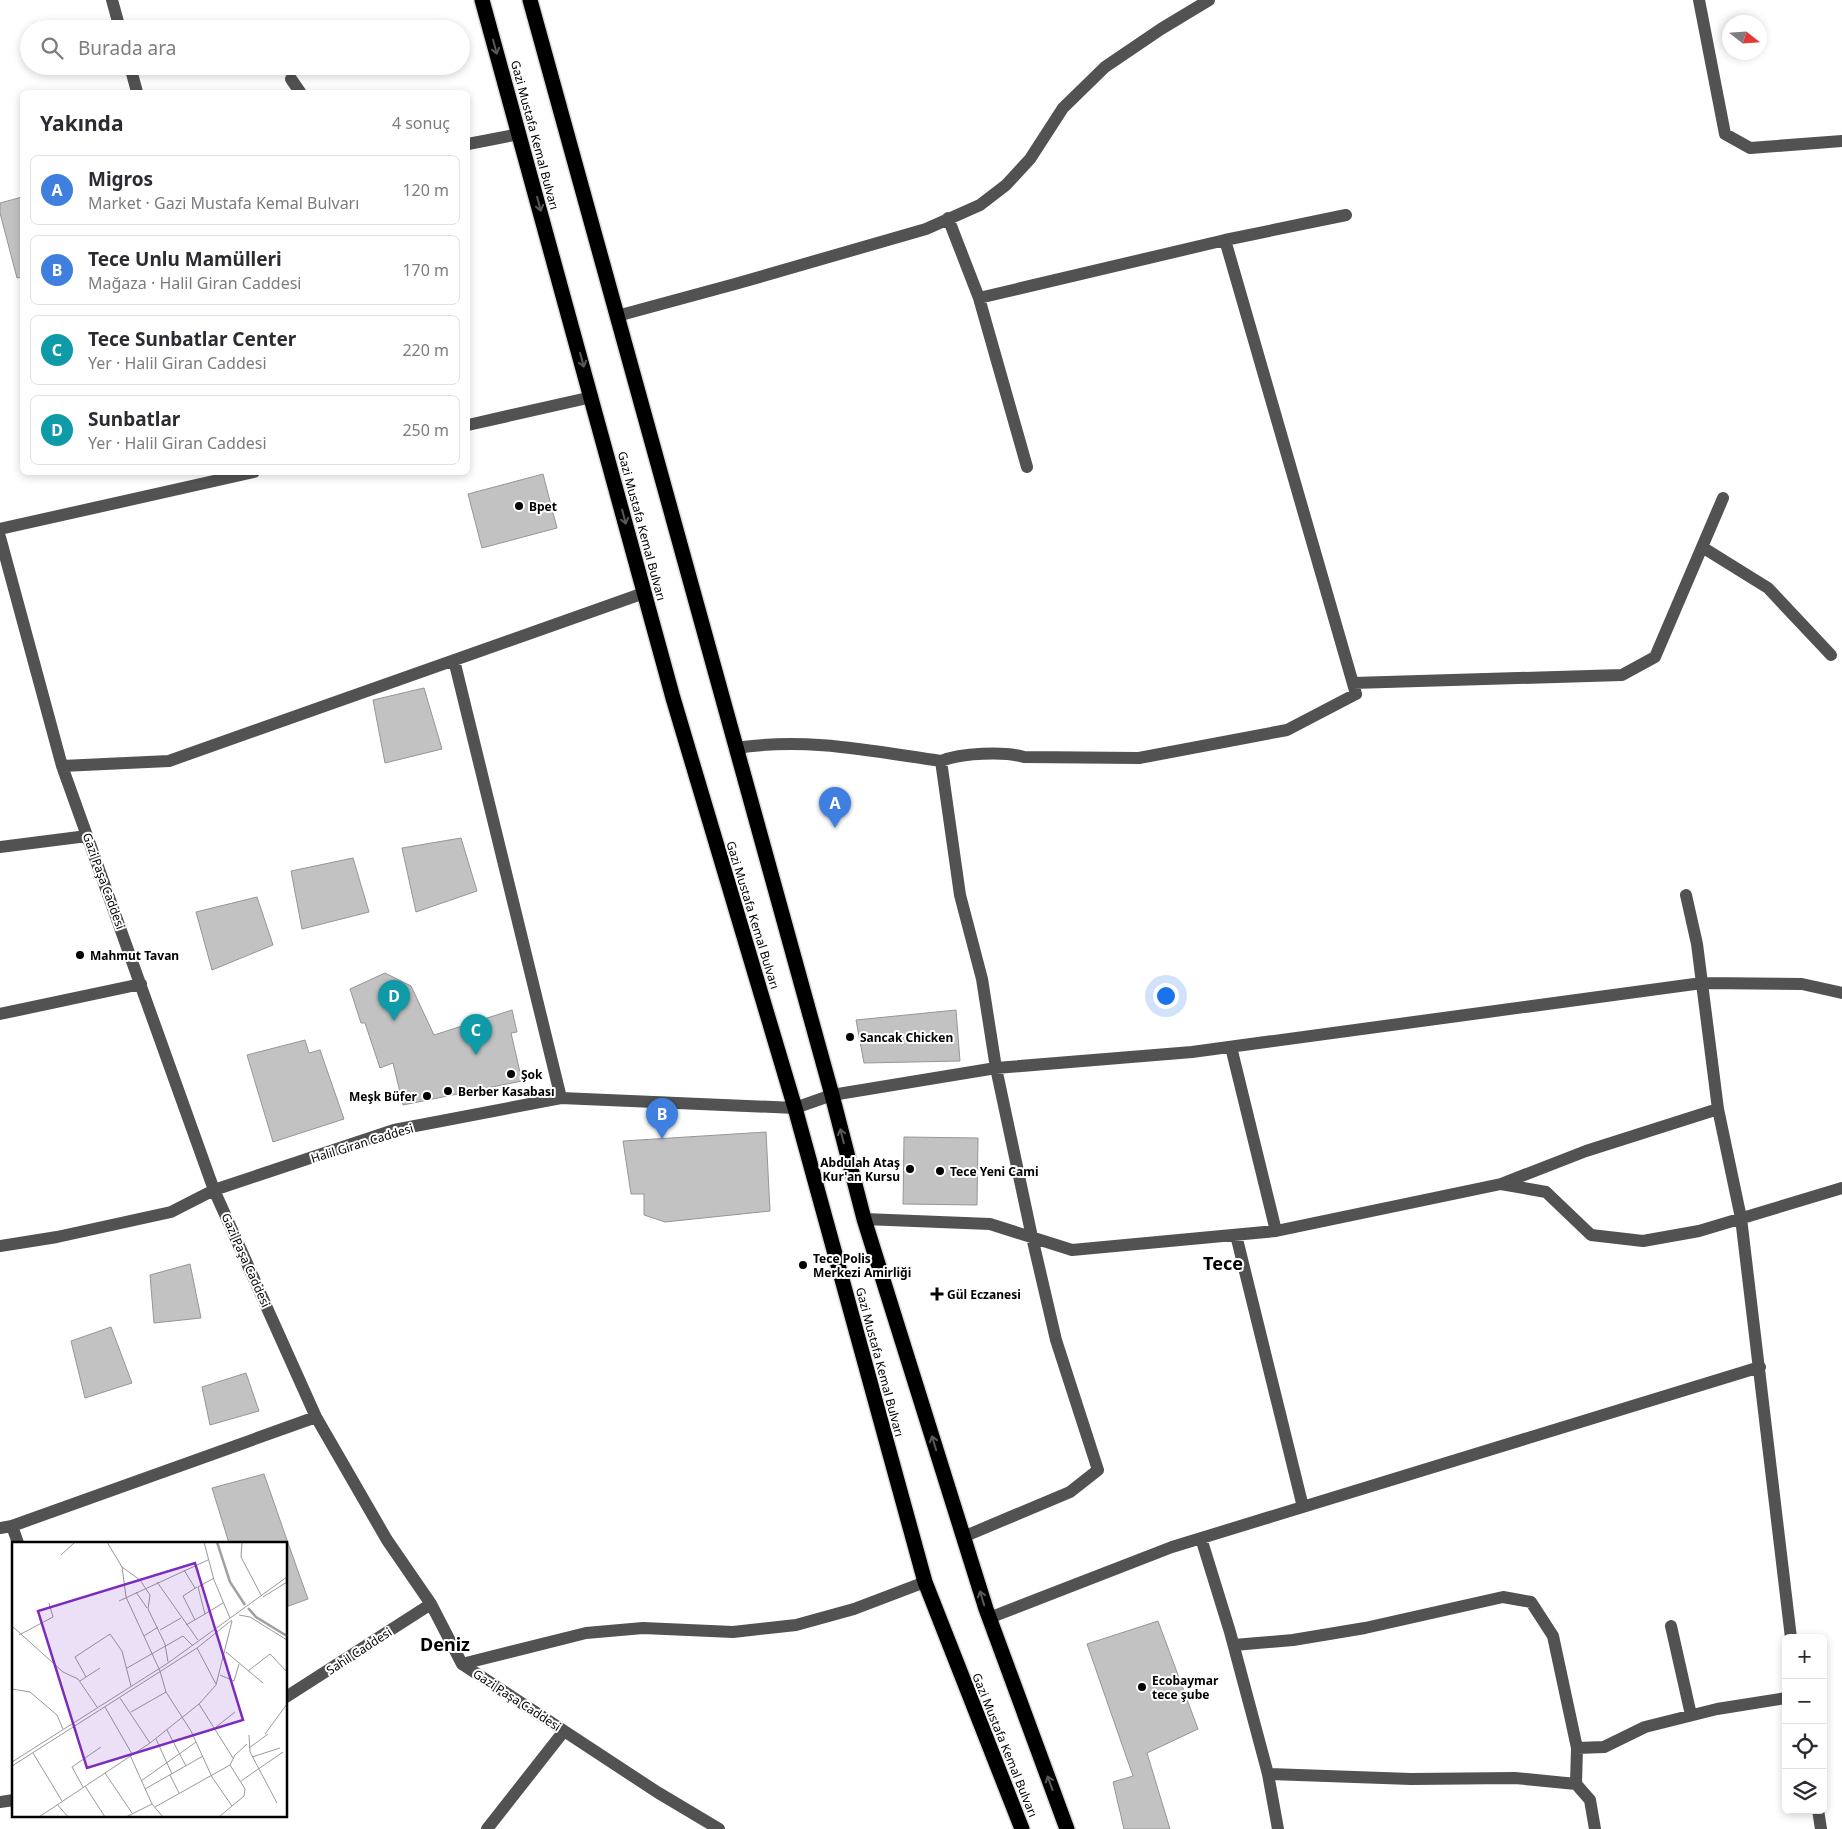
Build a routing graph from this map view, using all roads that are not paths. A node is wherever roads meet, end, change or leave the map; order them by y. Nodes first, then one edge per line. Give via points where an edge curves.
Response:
1 (112, 0) edge
2 (482, 0) edge
3 (530, 0) edge
4 (1210, 0) edge
5 (1699, 0) edge
6 (118, 20) edge
7 (132, 75) edge
8 (291, 79) dead end
9 (136, 90) edge
10 (299, 90) edge
11 (519, 134) junction
12 (1842, 141) edge
13 (470, 144) edge
14 (1346, 215) dead end
15 (948, 218) junction
16 (1225, 240) junction
17 (979, 298) junction
18 (617, 316) junction
19 (592, 398) junction
20 (470, 425) edge
21 (1027, 466) dead end
22 (241, 475) edge
23 (1723, 498) dead end
24 (0, 529) edge
25 (0, 537) edge
26 (1702, 547) junction
27 (644, 593) junction
28 (1831, 654) dead end
29 (454, 660) junction
30 (1353, 683) junction
31 (736, 748) junction
32 (941, 761) junction
33 (62, 766) junction
34 (87, 836) junction
35 (0, 847) edge
36 (1686, 895) dead end
37 (1702, 983) junction
38 (141, 984) junction
39 (1842, 993) edge
40 (0, 1014) edge
41 (1231, 1047) junction
42 (996, 1068) junction
43 (832, 1095) junction
44 (561, 1098) junction
45 (794, 1108) junction
46 (1718, 1110) junction
47 (1501, 1184) junction
48 (1842, 1188) edge
49 (214, 1190) junction
50 (1741, 1218) junction
51 (864, 1219) junction
52 (1276, 1231) junction
53 (1236, 1235) junction
54 (1032, 1238) junction
55 (0, 1246) edge
56 (1760, 1367) junction
57 (316, 1417) junction
58 (1303, 1507) junction
59 (6, 1527) edge
60 (963, 1537) junction
61 (1201, 1538) junction
62 (17, 1542) edge
63 (925, 1582) junction
64 (431, 1604) junction
65 (989, 1618) junction
66 (1671, 1626) dead end
67 (1790, 1634) edge
68 (1234, 1645) junction
69 (462, 1664) junction
70 (288, 1696) edge
71 (1782, 1699) edge
72 (1691, 1716) junction
73 (564, 1731) junction
74 (1577, 1748) junction
75 (1268, 1774) junction
76 (1576, 1784) junction
77 (1819, 1814) edge
78 (487, 1829) edge
79 (719, 1829) edge
80 (1022, 1829) edge
81 (1068, 1829) edge
82 (1278, 1829) edge
83 (1595, 1829) edge
84 (1821, 1829) edge

1 - 6 street
2 -> 11 highway, Gazi Mustafa Kemal Bulvarı
3 - 18 highway, Gazi Mustafa Kemal Bulvarı
4 - 15 street via 1104,67 1063,108 1030,158 1006,185 980,205
5 - 12 street via 1725,134 1750,148
7 - 9 street
8 - 10 street
11 - 13 street
11 -> 19 highway, Gazi Mustafa Kemal Bulvarı
14 - 16 street
15 - 17 street
15 - 18 street via 869,245
16 - 17 street
16 - 30 street
17 - 21 street
18 - 31 highway, Gazi Mustafa Kemal Bulvarı
19 - 20 street
19 -> 27 highway, Gazi Mustafa Kemal Bulvarı
22 - 24 street
23 - 26 street
25 - 33 street, Gazi Paşa Caddesi
26 - 28 street via 1768,588
26 - 30 street via 1655,657 1622,675
27 - 29 street
27 - 45 highway, Gazi Mustafa Kemal Bulvarı
29 - 33 street via 169,761
29 - 44 street
30 - 32 street via 1356,694 1287,730 1204,746 1139,758 1024,757 1013,754 952,757
31 - 32 street via 770,743 824,744
31 - 43 highway, Gazi Mustafa Kemal Bulvarı
32 - 42 street via 960,895 982,979
33 - 34 street, Gazi Paşa Caddesi
34 - 35 street
34 - 38 street, Gazi Paşa Caddesi
36 - 37 street
37 - 39 street via 1802,984
37 - 41 street
37 - 46 street
38 - 40 street
38 - 49 street, Gazi Paşa Caddesi
41 - 42 street
41 - 52 street
42 - 43 street
42 - 54 street
43 - 45 street
51 -> 43 highway, Gazi Mustafa Kemal Bulvarı
44 - 45 street, Halil Giran Caddesi
44 - 49 street, Halil Giran Caddesi via 394,1130
45 - 63 highway, Gazi Mustafa Kemal Bulvarı
46 - 47 street via 1586,1151
46 - 50 street
47 - 50 street via 1546,1192 1591,1235 1643,1241 1699,1231
47 - 52 street
48 - 50 street
49 - 55 street, Halil Giran Caddesi via 171,1212
49 - 57 street, Gazi Paşa Caddesi
50 - 56 street
51 - 54 street via 990,1224
60 -> 51 highway, Gazi Mustafa Kemal Bulvarı
52 - 53 street
53 - 54 street via 1072,1250
53 - 58 street
54 - 60 street via 1056,1340 1098,1470 1070,1492
56 - 58 street
56 - 67 street
57 - 59 street
57 - 64 street, Gazi Paşa Caddesi via 387,1540
58 - 61 street
59 - 62 street
65 -> 60 highway, Gazi Mustafa Kemal Bulvarı
61 - 65 street
61 - 68 street
63 - 69 street via 854,1609 796,1626 733,1632 643,1628 586,1633
63 - 80 highway, Gazi Mustafa Kemal Bulvarı
64 - 69 street, Gazi Paşa Caddesi
64 - 70 street, Sahil Caddesi
81 -> 65 highway, Gazi Mustafa Kemal Bulvarı
66 - 72 street
68 - 74 street via 1293,1640 1365,1628 1503,1597 1531,1602 1553,1636
68 - 75 street
69 - 73 street, Gazi Paşa Caddesi
71 - 72 street
72 - 74 street via 1645,1727 1604,1747
73 - 78 street
73 - 79 street, Gazi Paşa Caddesi
74 - 76 street
75 - 76 street via 1412,1780 1515,1778
75 - 82 street
76 - 83 street via 1590,1800
77 - 84 street

